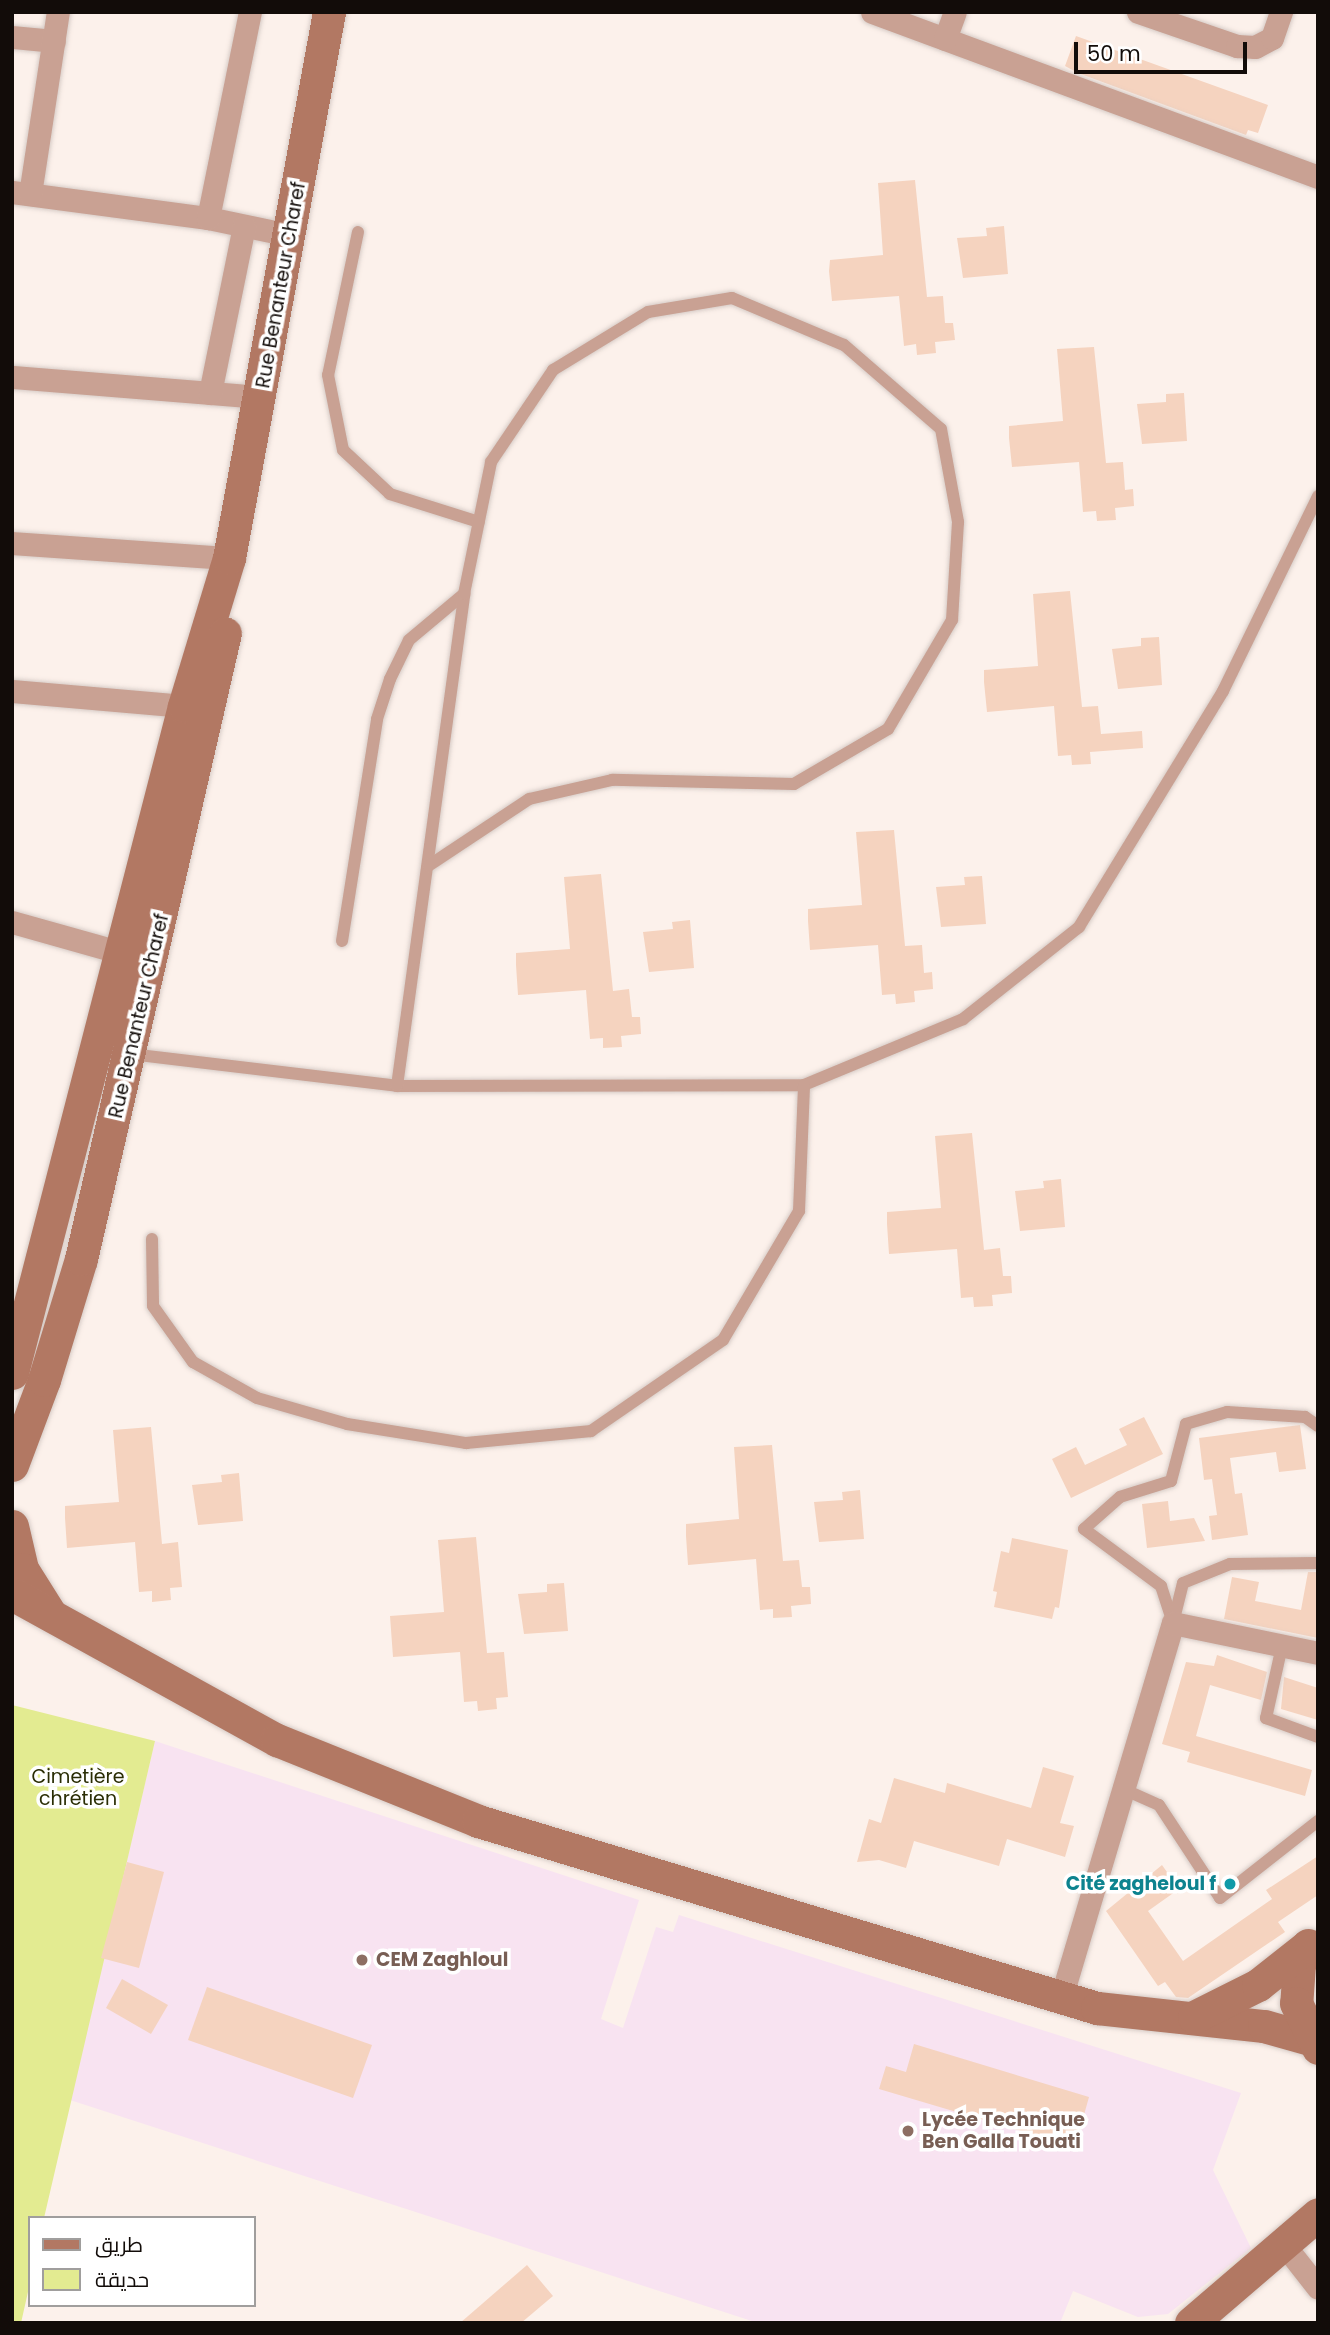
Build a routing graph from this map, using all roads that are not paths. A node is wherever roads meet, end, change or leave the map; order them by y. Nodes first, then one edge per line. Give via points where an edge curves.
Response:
1 (58, 12) edge
2 (250, 12) edge
3 (329, 12) edge
4 (872, 12) edge
5 (955, 12) edge
6 (1138, 12) edge
7 (1282, 12) edge
8 (12, 37) edge
9 (945, 39) junction
10 (54, 41) junction
11 (1318, 177) edge
12 (21, 193) edge
13 (208, 218) junction
14 (244, 226) junction
15 (358, 232) dead end
16 (289, 235) junction
17 (12, 377) edge
18 (210, 393) junction
19 (261, 397) junction
20 (1318, 496) edge
21 (479, 522) junction
22 (12, 543) edge
23 (229, 558) junction
24 (464, 594) junction
25 (12, 691) edge
26 (184, 706) junction
27 (428, 866) junction
28 (12, 922) edge
29 (342, 941) dead end
30 (122, 953) junction
31 (98, 1051) junction
32 (131, 1054) junction
33 (804, 1085) junction
34 (397, 1086) junction
35 (152, 1239) dead end
36 (12, 1373) edge
37 (1318, 1426) edge
38 (12, 1465) edge
39 (12, 1526) edge
40 (1318, 1563) edge
41 (12, 1594) edge
42 (12, 1616) edge
43 (54, 1620) junction
44 (1173, 1623) junction
45 (1283, 1646) junction
46 (1318, 1653) edge
47 (1318, 1737) edge
48 (1123, 1789) junction
49 (1318, 1821) edge
50 (1312, 1939) edge
51 (1061, 1998) junction
52 (1189, 2019) junction
53 (1314, 2044) edge
54 (1318, 2214) edge
55 (1285, 2246) junction
56 (1318, 2288) edge
57 (1191, 2323) edge

1 - 10 street
2 - 13 street
3 - 16 main road, Rue Benanteur Charef
4 - 9 street
5 - 9 street
6 - 7 street via 1237,46 1255,47 1272,38
8 - 10 street
9 - 11 street
10 - 12 street
12 - 13 street
13 - 14 street
14 - 16 street
14 - 18 street
15 - 21 lane via 328,375 343,450 390,494
16 - 19 main road, Rue Benanteur Charef
17 - 18 street
18 - 19 street
19 - 23 main road, Rue Benanteur Charef
20 - 33 lane via 1223,691 1079,927 963,1019
21 - 24 lane
21 - 27 lane via 491,462 553,370 648,313 732,298 844,345 941,429 958,522 952,620 888,729 794,784 612,780 529,799
22 - 23 street
23 - 26 main road, Rue Benanteur Charef
23 - 32 main road, Rue Benanteur Charef via 225,645
24 - 27 lane
24 - 29 lane via 408,640 390,679 377,719
25 - 26 street
26 - 30 main road, Rue Benanteur Charef
27 - 34 lane
28 - 30 street
30 - 31 main road, Rue Benanteur Charef
31 - 32 lane
31 - 36 main road, Rue Benanteur Charef
32 - 34 lane
32 - 38 main road, Rue Benanteur Charef via 81,1259
33 - 34 lane
33 - 35 lane via 799,1212 723,1340 591,1431 466,1443 347,1424 257,1398 193,1362 153,1306
37 - 44 lane via 1305,1416 1227,1412 1186,1424 1171,1481 1120,1497 1084,1530 1161,1586
39 - 43 main road via 22,1569
40 - 44 lane via 1230,1564 1183,1583
41 - 43 main road
42 - 43 main road
43 - 51 main road via 277,1740 478,1821
44 - 45 street
44 - 48 street
45 - 46 street
45 - 47 lane via 1266,1718
48 - 49 lane via 1159,1805 1220,1898
48 - 51 street
50 - 52 main road via 1258,1985
50 - 53 main road via 1299,1964 1296,2003
51 - 52 main road via 1129,2014
52 - 53 main road via 1264,2026
54 - 55 main road
55 - 56 street
55 - 57 main road

